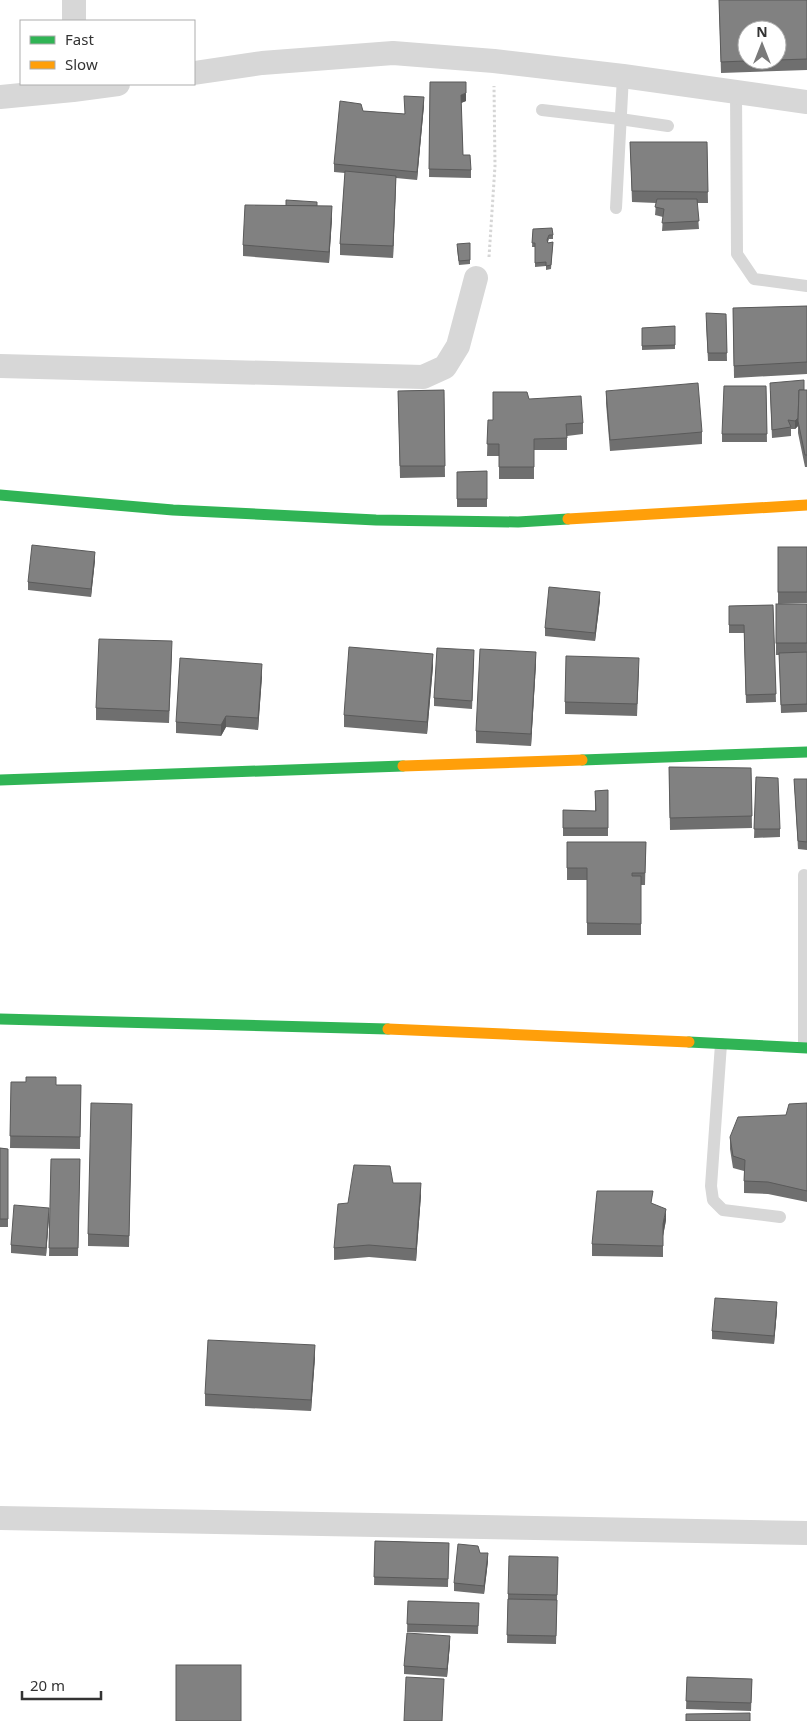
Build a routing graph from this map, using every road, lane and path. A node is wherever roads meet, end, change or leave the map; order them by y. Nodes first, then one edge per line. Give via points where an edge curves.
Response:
1 (74, 0) edge
2 (74, 20) edge
3 (494, 61) junction
4 (195, 73) edge
5 (623, 76) junction
6 (103, 85) edge
7 (74, 87) edge
8 (736, 92) junction
9 (0, 97) edge
10 (807, 102) edge
11 (542, 110) dead end
12 (620, 119) junction
13 (668, 126) dead end
14 (616, 208) dead end
15 (476, 278) joint
16 (807, 286) edge
17 (0, 366) edge
18 (0, 495) edge
19 (807, 506) edge
20 (807, 752) edge
21 (0, 780) edge
22 (804, 875) dead end
23 (0, 1019) edge
24 (721, 1044) junction
25 (805, 1048) edge
26 (780, 1217) dead end
27 (0, 1518) edge
28 (807, 1533) edge

1 - 2 street
3 - 4 street via 393,53 262,63
3 - 5 street
3 - 15 path via 492,226 488,259
5 - 8 street
5 - 12 lane
6 - 7 street
7 - 9 street
8 - 10 street
8 - 16 lane via 737,254 754,280
11 - 12 lane
12 - 13 lane
12 - 14 lane
15 - 17 street via 458,346 445,367 422,377
18 - 19 street via 173,510 376,520 518,522
20 - 21 street
22 - 25 lane
23 - 24 street via 415,1030
24 - 25 street
24 - 26 lane via 713,1200 723,1210
27 - 28 street

